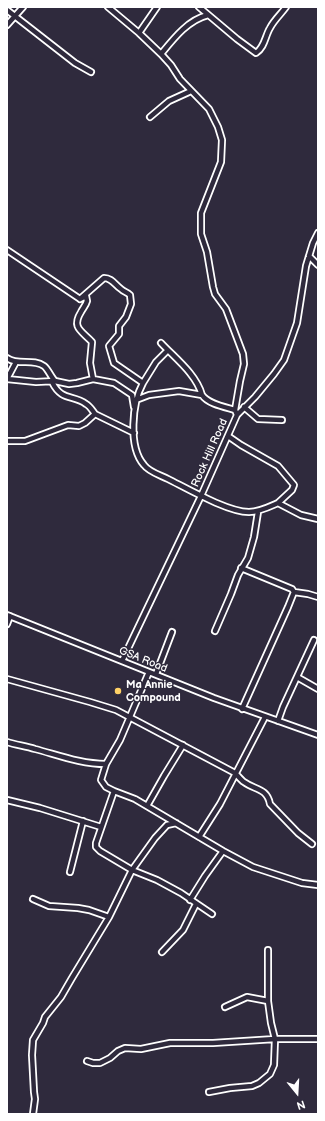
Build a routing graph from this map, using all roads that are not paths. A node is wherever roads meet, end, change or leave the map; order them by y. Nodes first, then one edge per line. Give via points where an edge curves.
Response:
1 (23, 7) edge
2 (108, 7) edge
3 (157, 7) edge
4 (199, 7) edge
5 (286, 7) edge
6 (7, 10) edge
7 (208, 15) junction
8 (15, 16) junction
9 (7, 25) edge
10 (139, 33) junction
11 (161, 54) junction
12 (91, 72) dead end
13 (192, 91) junction
14 (150, 116) dead end
15 (318, 233) edge
16 (7, 250) edge
17 (309, 256) junction
18 (318, 265) edge
19 (80, 299) junction
20 (161, 343) dead end
21 (168, 350) junction
22 (7, 358) edge
23 (16, 362) junction
24 (93, 379) junction
25 (53, 382) junction
26 (143, 383) junction
27 (202, 395) junction
28 (136, 400) junction
29 (244, 407) junction
30 (134, 408) junction
31 (236, 413) junction
32 (95, 414) junction
33 (282, 420) dead end
34 (134, 433) junction
35 (228, 436) junction
36 (7, 441) edge
37 (201, 496) junction
38 (278, 503) junction
39 (258, 512) junction
40 (318, 519) edge
41 (241, 568) junction
42 (294, 592) junction
43 (318, 597) edge
44 (9, 616) edge
45 (7, 624) edge
46 (215, 630) dead end
47 (172, 632) dead end
48 (314, 640) dead end
49 (122, 661) junction
50 (149, 672) junction
51 (156, 674) junction
52 (297, 677) junction
53 (7, 679) edge
54 (318, 689) edge
55 (242, 709) junction
56 (265, 717) junction
57 (130, 718) junction
58 (278, 722) junction
59 (318, 735) edge
60 (7, 742) edge
61 (183, 745) junction
62 (106, 764) junction
63 (235, 773) junction
64 (114, 791) junction
65 (7, 800) edge
66 (147, 806) junction
67 (169, 819) junction
68 (83, 821) junction
69 (176, 823) junction
70 (167, 825) junction
71 (101, 827) junction
72 (199, 836) junction
73 (312, 844) dead end
74 (223, 851) junction
75 (132, 870) junction
76 (70, 872) dead end
77 (318, 885) edge
78 (33, 899) dead end
79 (190, 900) junction
80 (196, 904) junction
81 (212, 914) dead end
82 (108, 917) junction
83 (268, 950) dead end
84 (162, 952) dead end
85 (268, 1001) junction
86 (225, 1007) dead end
87 (275, 1039) junction
88 (318, 1039) edge
89 (86, 1061) dead end
90 (208, 1092) dead end
91 (33, 1114) edge

1 - 8 street
2 - 10 street
3 - 10 street
4 - 7 street
5 - 7 street via 269,28 264,42 256,53
6 - 8 street
7 - 11 street via 187,26
8 - 9 street
8 - 12 street via 75,63
10 - 11 street
11 - 13 street
13 - 14 street via 169,101
13 - 31 street via 209,109 222,140 221,162 201,213 201,234 215,294 226,309 243,354 244,364
15 - 17 street, Rock Hill Road
16 - 19 street
17 - 18 street
17 - 29 street, Rock Hill Road via 297,323 284,360 260,392
19 - 24 street via 86,296 87,301 76,323 92,342 90,363
19 - 26 street via 104,278 110,279 130,295 129,310 119,326 119,334 109,346 114,363
20 - 21 street
21 - 26 street via 156,362
21 - 27 street via 188,370 199,385
22 - 23 street
23 - 25 street via 44,366
23 - 25 street via 7,378
24 - 25 street via 73,384
24 - 30 street via 114,383 132,394
25 - 32 street via 62,394 88,404
26 - 28 street
27 - 28 street via 179,391 149,395
27 - 31 street via 203,398
28 - 30 street
29 - 31 street, Rock Hill Road
29 - 33 street via 258,419
30 - 34 street
31 - 35 street, Rock Hill Road
32 - 34 street
32 - 36 street via 79,426 68,425 25,440
34 - 37 street via 135,447 144,466
35 - 37 street, Rock Hill Road
35 - 38 street via 278,466 294,485
37 - 39 street via 241,512
37 - 49 street, Rock Hill Road
38 - 39 street
38 - 40 street via 301,515
39 - 41 street via 254,537
41 - 42 street
41 - 46 street
42 - 43 street
42 - 55 street
44 - 45 street
44 - 49 street, GSA Road
47 - 51 street
48 - 52 street
49 - 50 street, GSA Road
50 - 51 street, GSA Road
50 - 57 street
51 - 55 street, GSA Road
52 - 54 street
52 - 58 street
53 - 57 street via 116,710
55 - 56 street, GSA Road
56 - 58 street, GSA Road
56 - 63 street
57 - 61 street
57 - 62 street
58 - 59 street, GSA Road
60 - 62 street via 68,759
61 - 63 street
61 - 66 street
62 - 64 street via 101,780
63 - 72 street via 220,804
63 - 73 street via 243,782 265,793 270,804
64 - 66 street
64 - 71 street
65 - 68 street
66 - 67 street
67 - 69 street
67 - 70 street
68 - 71 street
68 - 76 street
69 - 70 street
69 - 72 street
70 - 75 street
71 - 75 street via 96,847
72 - 74 street
74 - 77 street via 269,873
74 - 79 street
75 - 79 street via 157,880
75 - 82 street
78 - 82 street via 49,906 89,910
79 - 80 street
80 - 81 street
80 - 84 street via 183,930
82 - 91 street via 61,997 44,1017 34,1040
83 - 85 street
85 - 86 street via 247,997
85 - 87 street
87 - 88 street
87 - 89 street via 170,1043 141,1049 125,1048 100,1063
87 - 90 street via 274,1066 270,1074 259,1083

